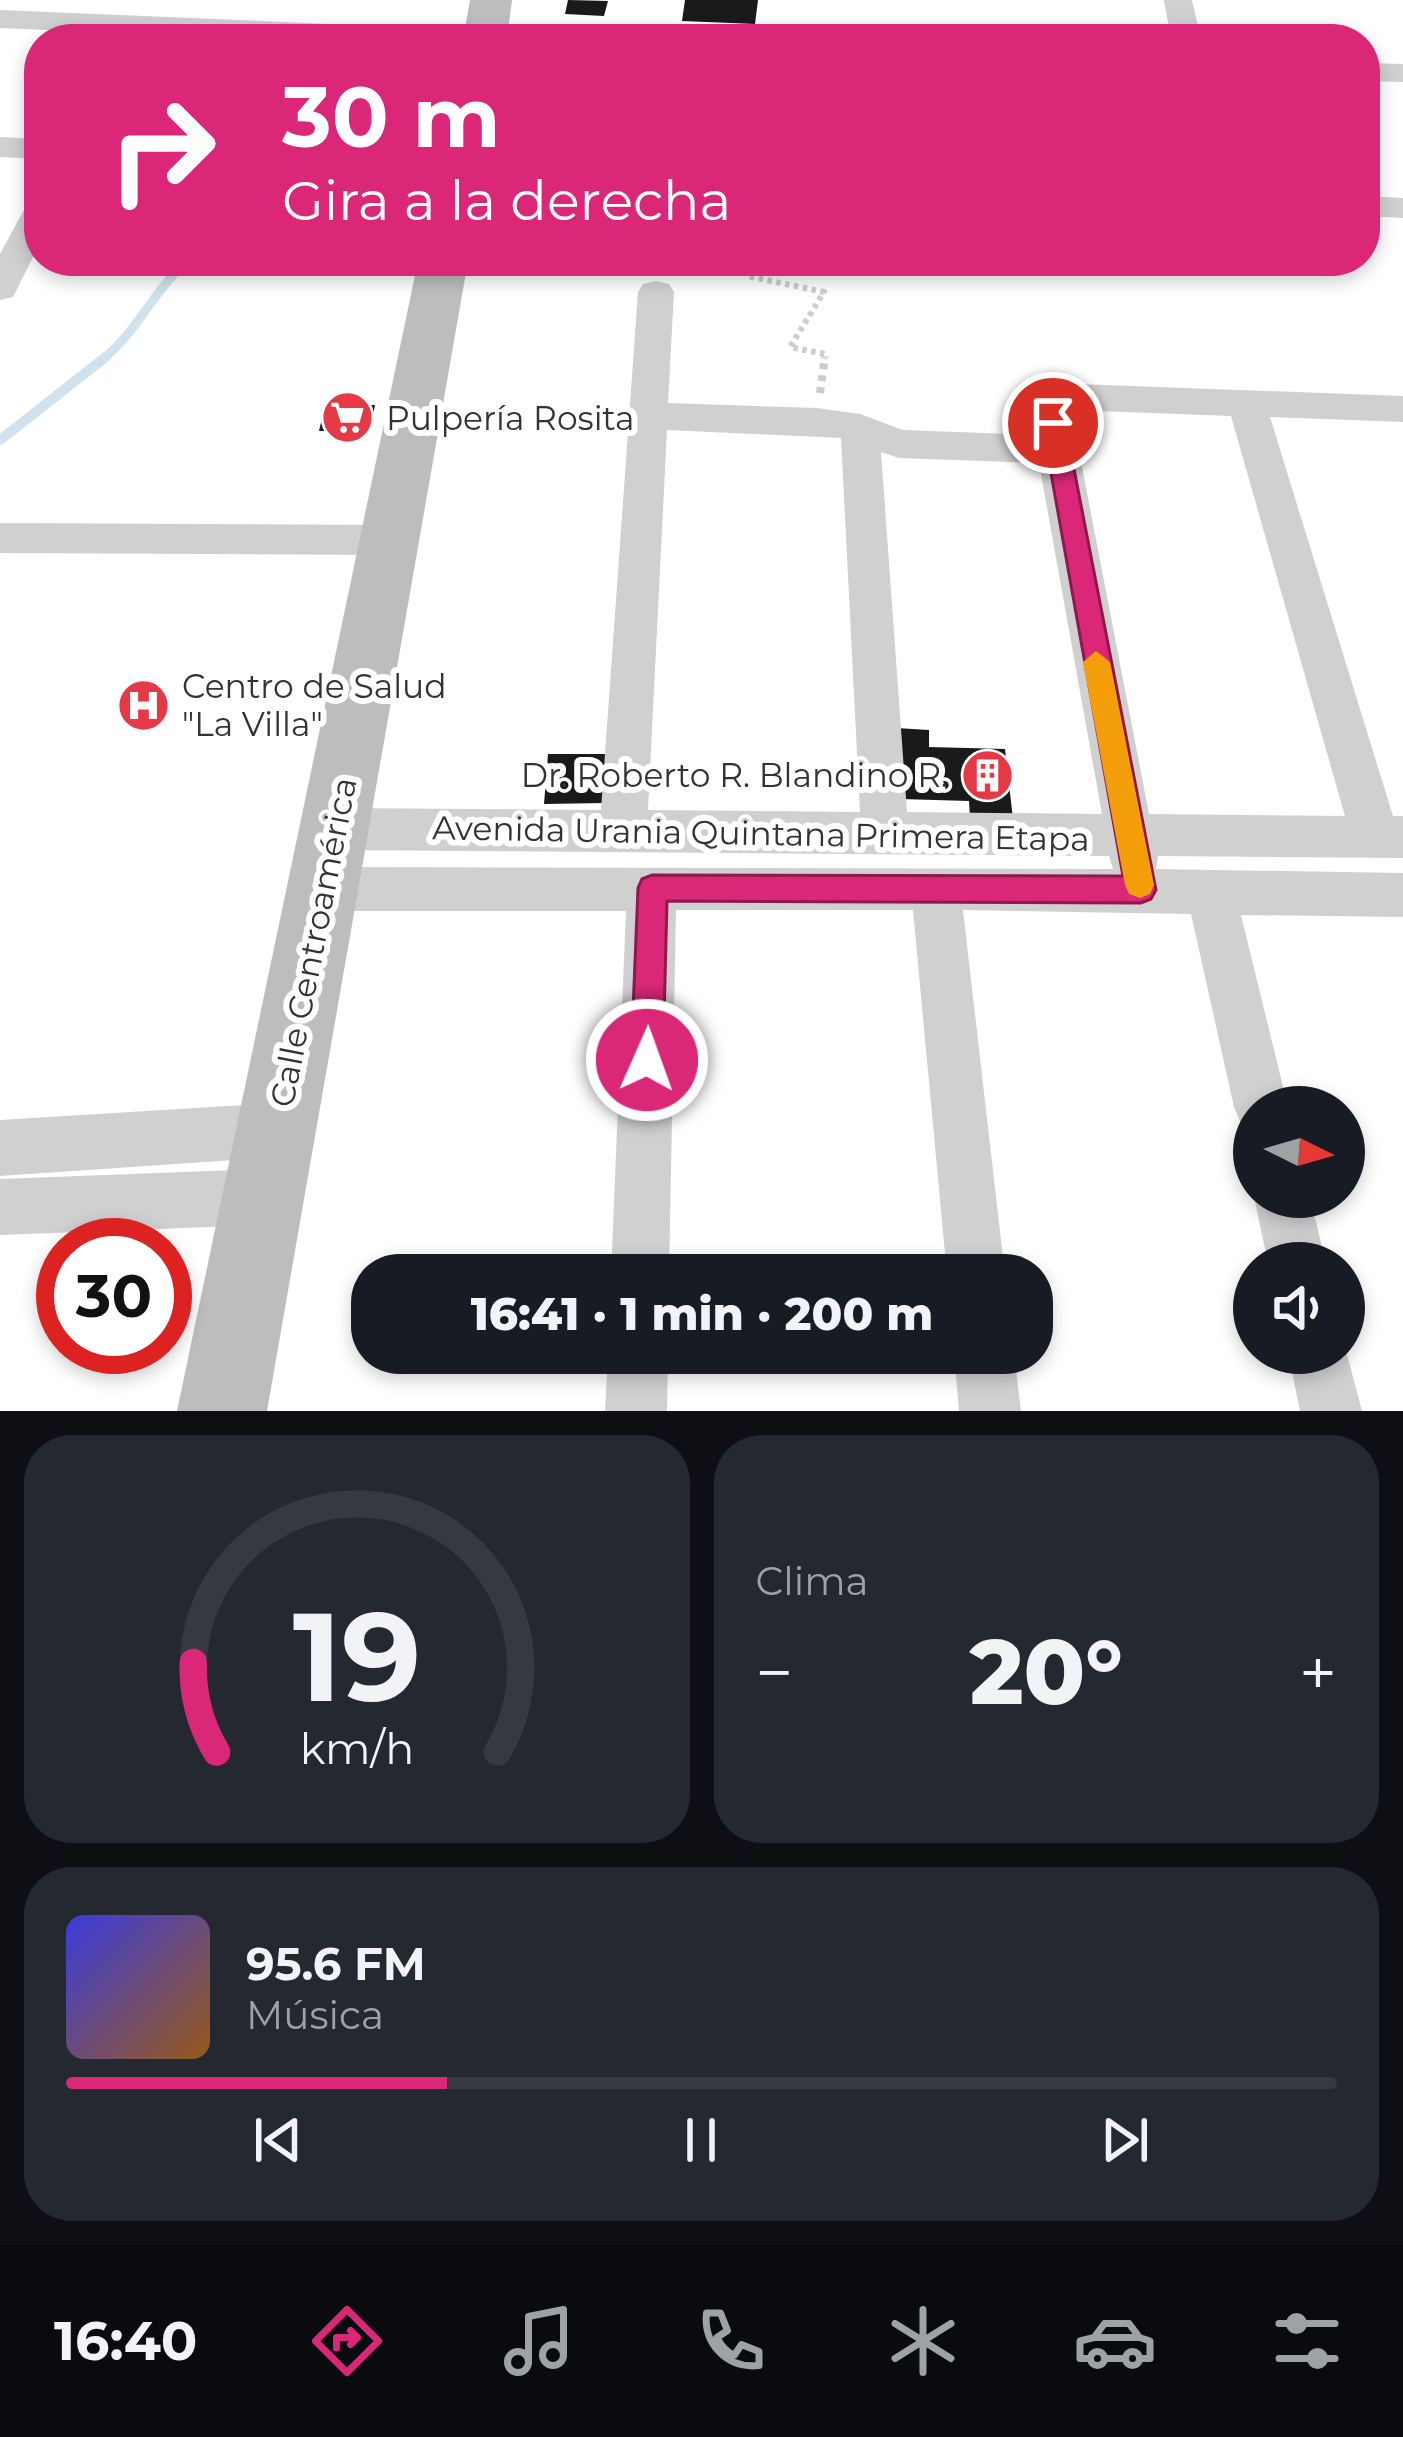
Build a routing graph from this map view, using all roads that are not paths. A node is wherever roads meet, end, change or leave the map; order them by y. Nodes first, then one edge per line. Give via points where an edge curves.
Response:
1 (0, 20) edge
2 (99, 24) edge
3 (24, 241) edge
4 (439, 276) edge
5 (0, 289) edge
6 (656, 292) dead end
7 (1246, 402) junction
8 (1403, 409) edge
9 (652, 416) junction
10 (860, 428) junction
11 (1056, 450) junction
12 (0, 538) edge
13 (390, 540) junction
14 (623, 831) junction
15 (885, 834) junction
16 (1130, 837) junction
17 (1389, 837) edge
18 (328, 859) junction
19 (652, 888) junction
20 (936, 888) junction
21 (1141, 890) junction
22 (1211, 891) junction
23 (1403, 895) edge
24 (1256, 1086) edge
25 (14, 1146) edge
26 (270, 1164) junction
27 (10, 1207) edge
28 (641, 1254) edge
29 (974, 1254) edge
30 (637, 1374) edge
31 (986, 1374) edge
32 (1323, 1374) edge
33 (223, 1411) edge
34 (636, 1411) edge
35 (990, 1411) edge
36 (1331, 1411) edge

1 - 2 street
3 - 5 street
4 - 13 main road, Calle Centroamérica
6 - 9 street
7 - 8 street
7 - 11 street via 1051,396
7 - 17 street
9 - 10 street
9 - 14 street
10 - 11 street via 899,444
10 - 15 street
11 - 16 street
12 - 13 street
13 - 18 main road, Calle Centroamérica
14 - 15 street, Avenida Urania Quintana Primera Etapa
14 - 18 street, Avenida Urania Quintana Primera Etapa
15 - 16 street, Avenida Urania Quintana Primera Etapa
16 - 17 street, Avenida Urania Quintana Primera Etapa
16 - 21 street
18 - 19 street, Avenida Urania Quintana Primera Etapa
18 - 26 main road, Calle Centroamérica
19 - 20 street, Avenida Urania Quintana Primera Etapa
19 - 28 street
20 - 21 street, Avenida Urania Quintana Primera Etapa
20 - 29 street
21 - 22 street, Avenida Urania Quintana Primera Etapa
22 - 23 street, Avenida Urania Quintana Primera Etapa
22 - 24 street
25 - 26 street
25 - 27 street
26 - 27 street
26 - 33 main road, Calle Centroamérica
30 - 34 street
31 - 35 street
32 - 36 street

